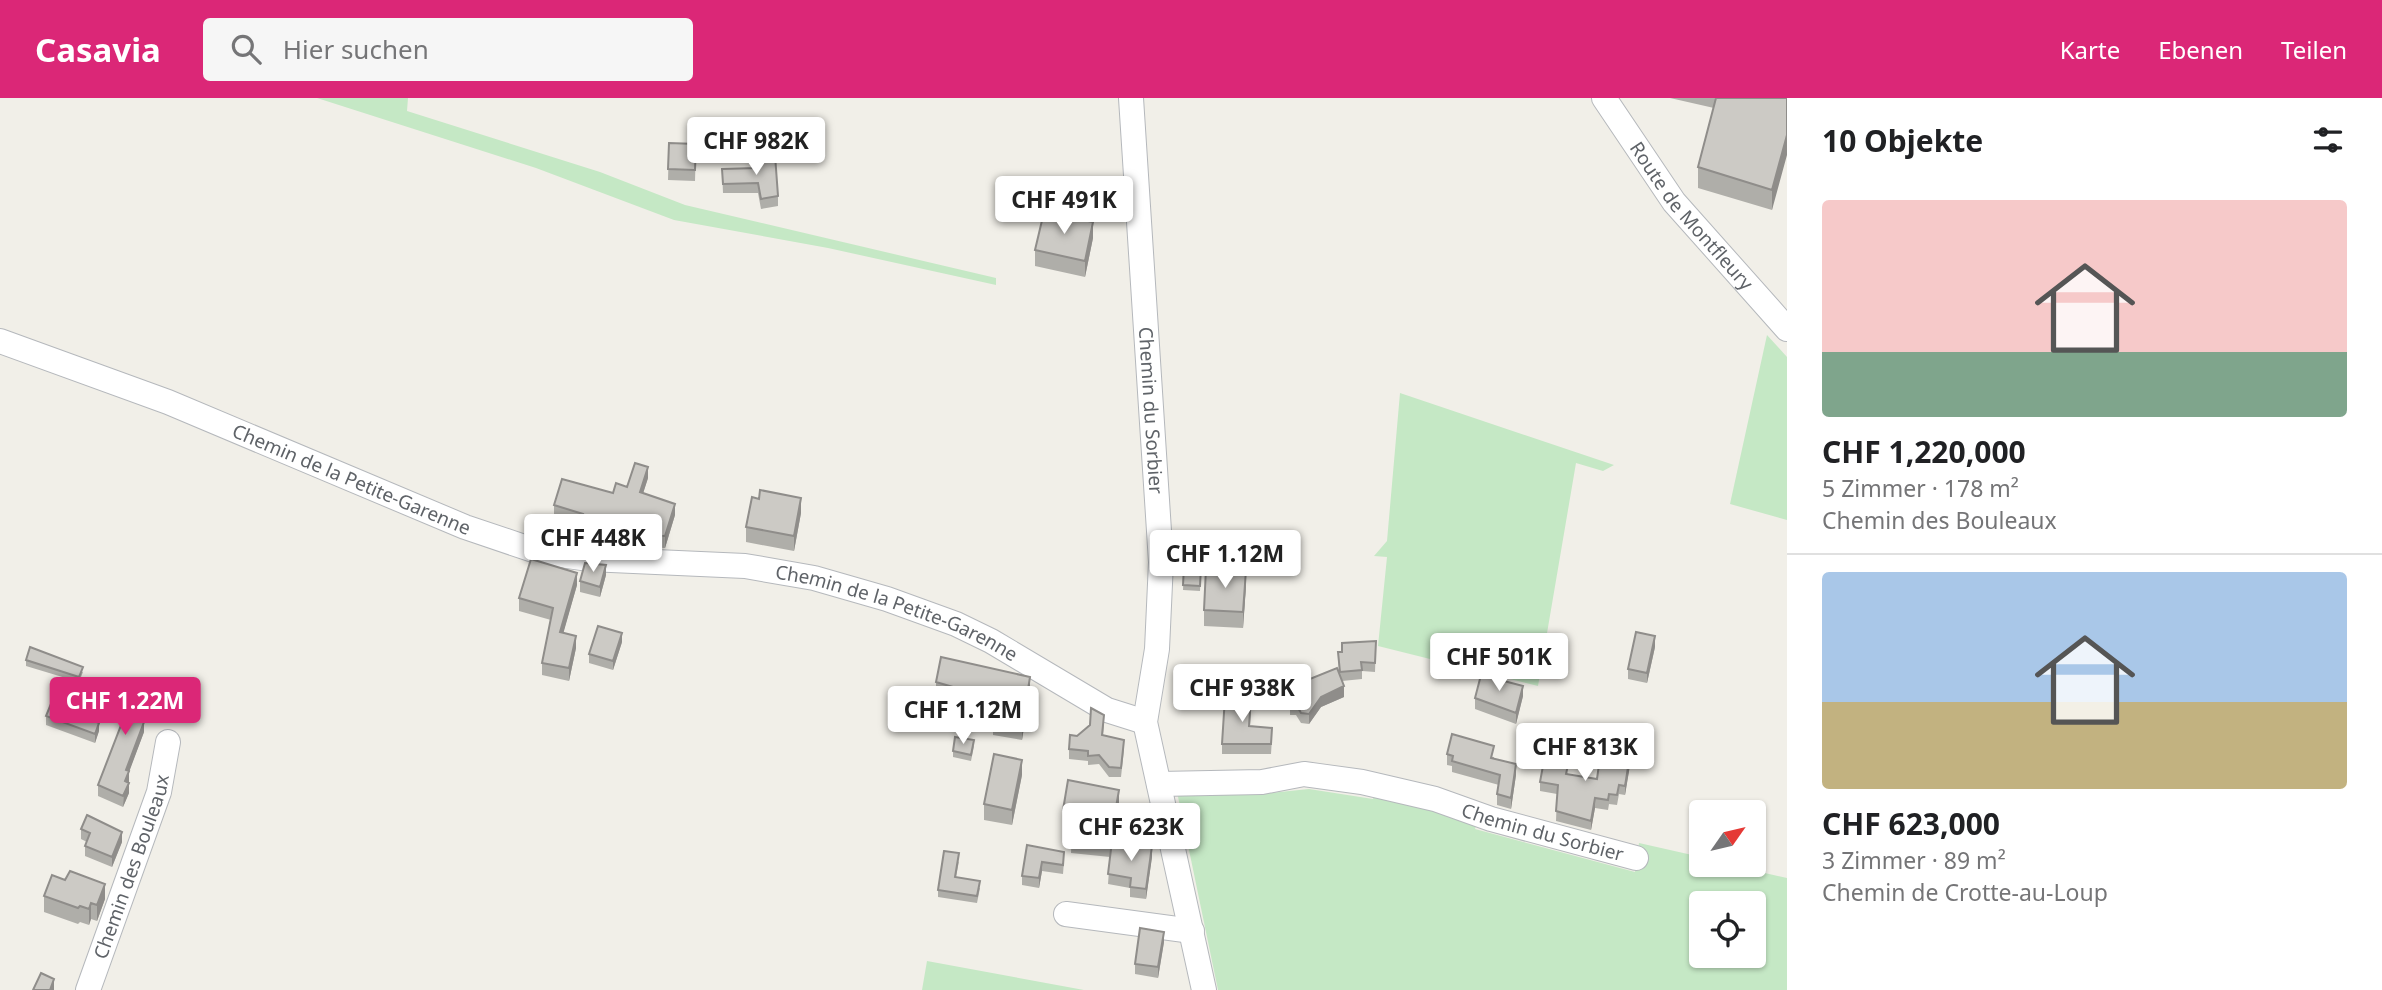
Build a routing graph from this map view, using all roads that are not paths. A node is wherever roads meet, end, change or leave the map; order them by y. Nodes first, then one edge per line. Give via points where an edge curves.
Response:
1 (1131, 98) edge
2 (1604, 98) edge
3 (1787, 329) edge
4 (0, 341) edge
5 (1145, 722) junction
6 (168, 742) dead end
7 (1159, 784) junction
8 (1636, 858) dead end
9 (1066, 914) dead end
10 (1192, 931) junction
11 (88, 990) edge
12 (1204, 990) edge

1 - 5 street, Chemin du Sorbier via 1161,562 1157,649
2 - 3 street, Route de Montfleury via 1674,202
4 - 5 street, Chemin de la Petite-Garenne via 168,402 465,527 536,551 589,559 745,566 814,578 887,599 974,632 1107,710
5 - 7 street
6 - 11 street, Chemin des Bouleaux via 159,792
7 - 8 street, Chemin du Sorbier via 1255,782 1304,774 1362,782
7 - 10 street
9 - 10 street
10 - 12 street

